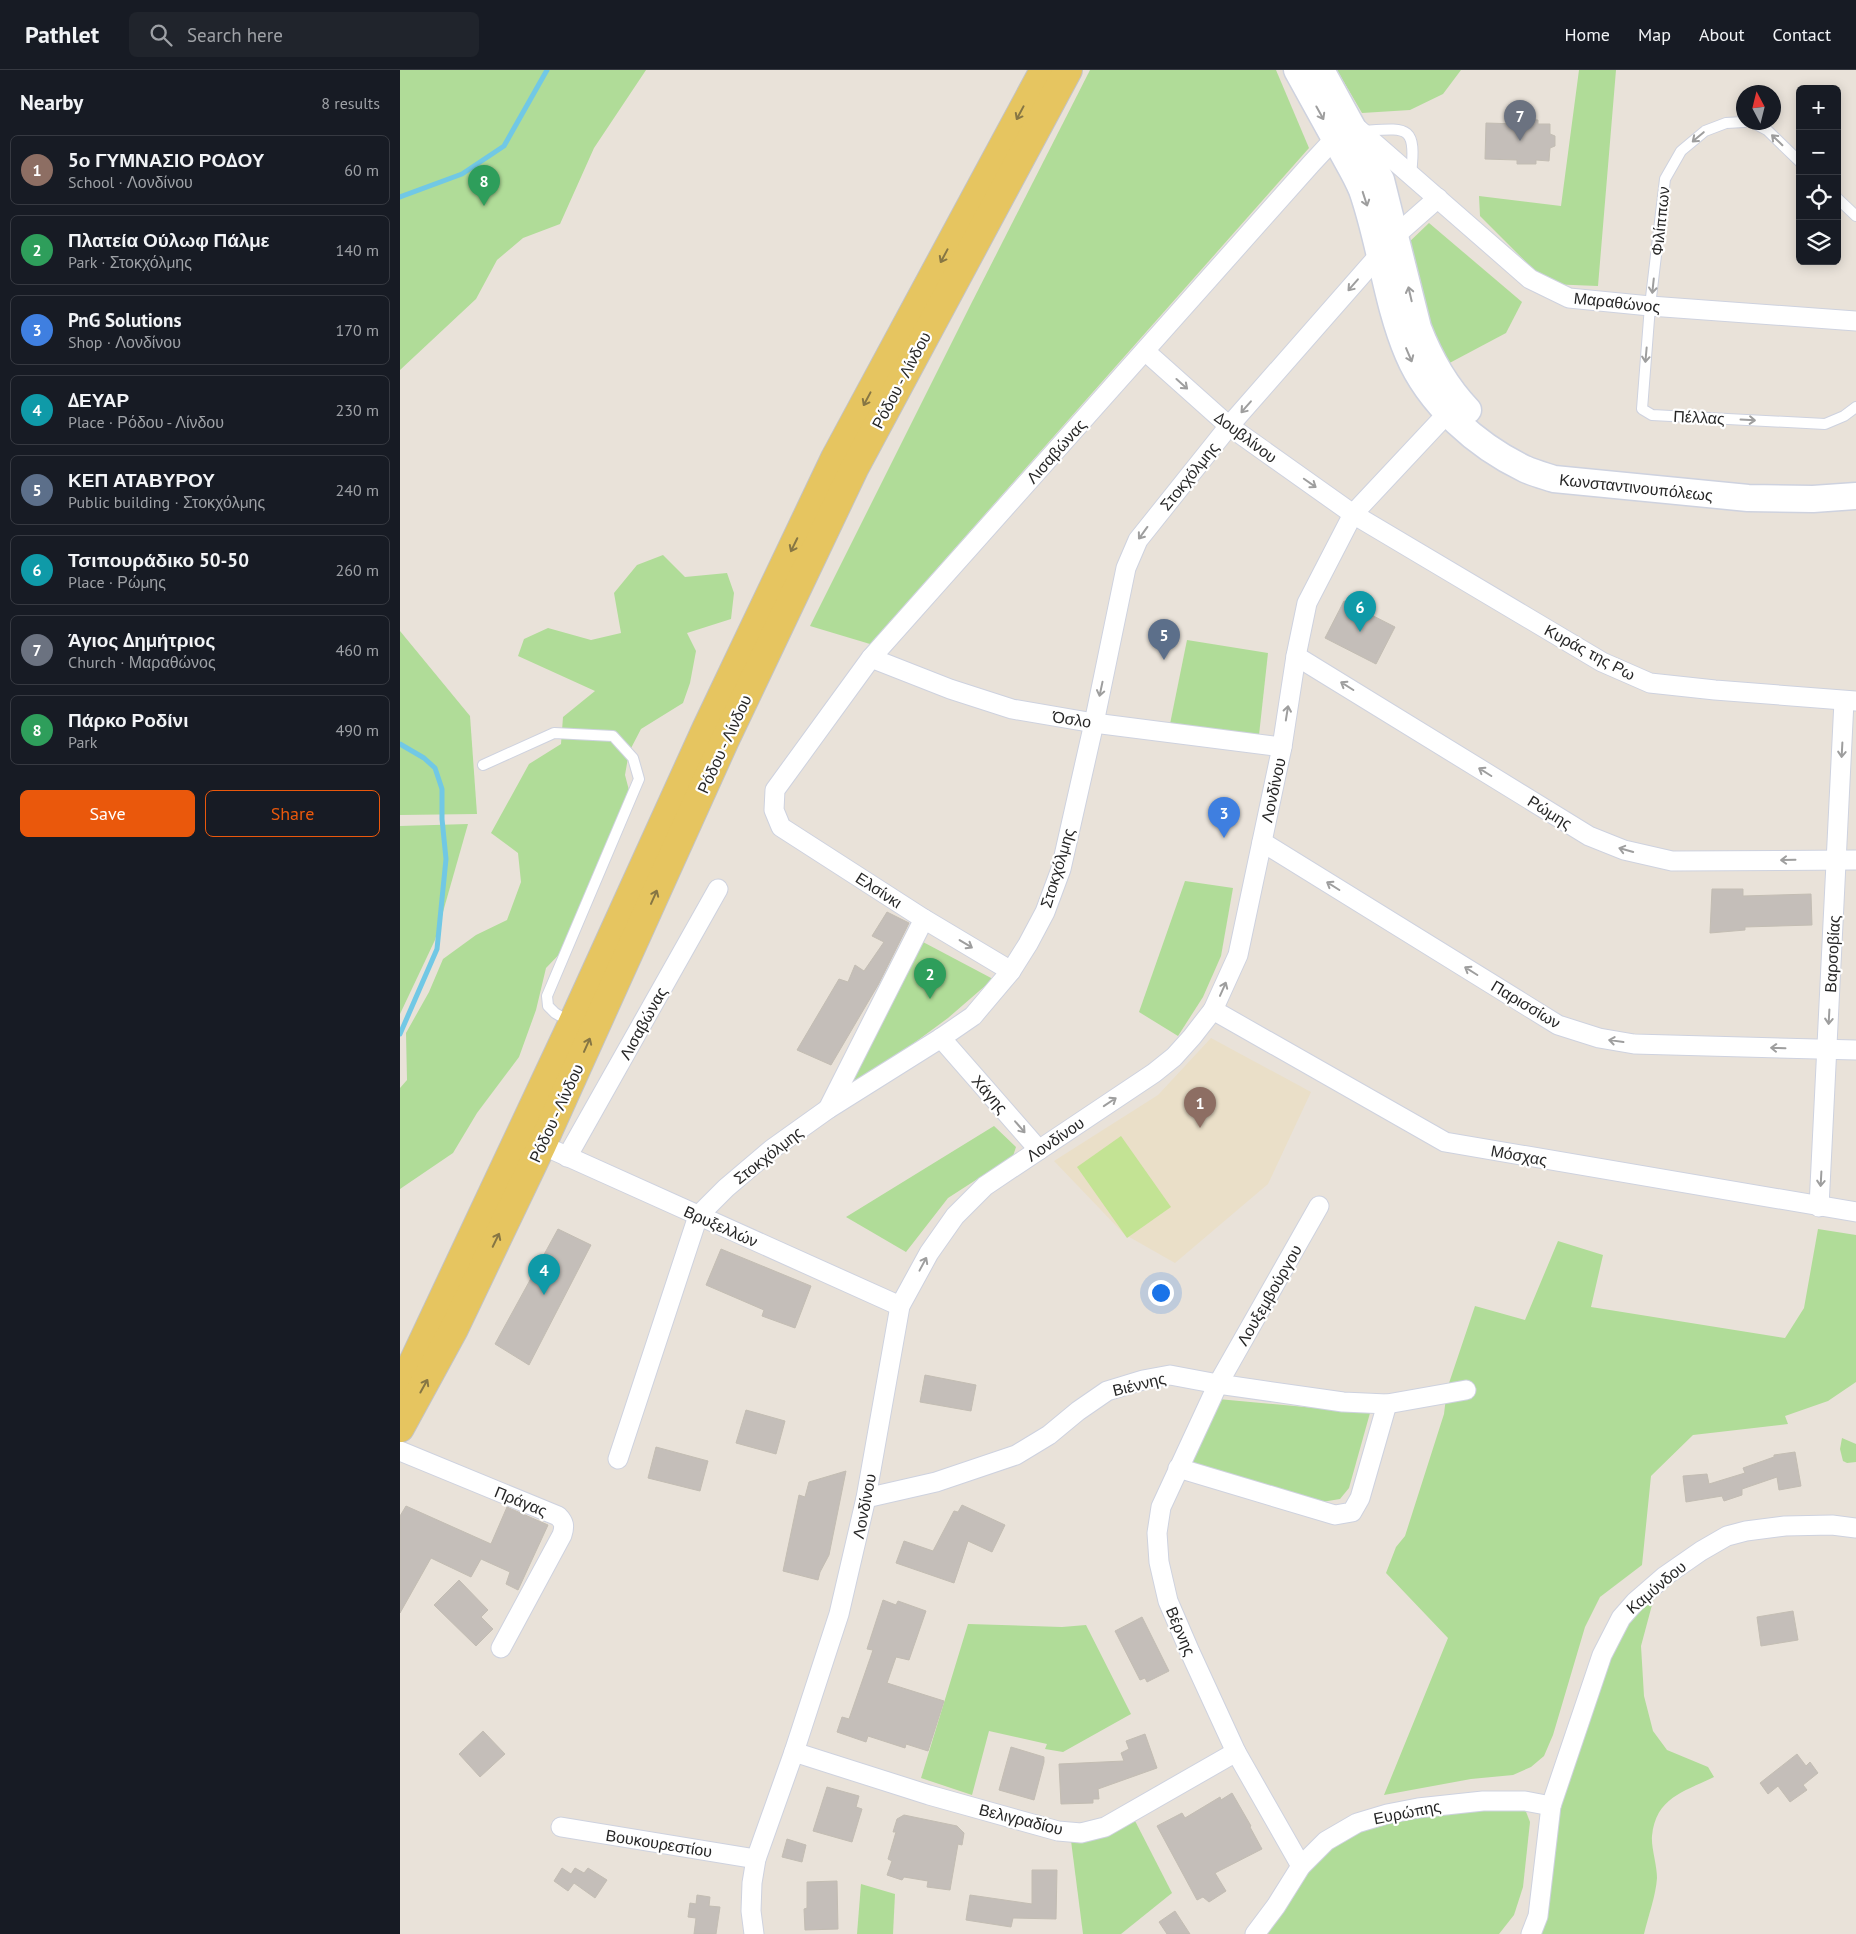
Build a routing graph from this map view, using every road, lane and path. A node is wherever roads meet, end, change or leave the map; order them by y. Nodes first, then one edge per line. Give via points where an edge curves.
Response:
1 (1044, 70) edge
2 (1068, 70) edge
3 (1297, 70) edge
4 (1321, 70) edge
5 (1736, 122) edge
6 (1766, 130) edge
7 (1351, 138) junction
8 (1796, 158) edge
9 (1411, 174) junction
10 (1438, 198) junction
11 (1841, 202) edge
12 (1856, 216) edge
13 (1396, 235) junction
14 (1380, 254) junction
15 (1650, 306) junction
16 (1856, 321) edge
17 (1145, 351) junction
18 (1453, 406) junction
19 (1856, 407) edge
20 (1229, 426) junction
21 (1856, 482) edge
22 (1856, 496) edge
23 (1353, 514) junction
24 (1296, 656) junction
25 (871, 658) junction
26 (1850, 701) edge
27 (1094, 723) junction
28 (1282, 747) junction
29 (483, 764) dead end
30 (774, 790) joint
31 (1262, 842) junction
32 (1836, 859) junction
33 (1856, 860) edge
34 (718, 889) dead end
35 (924, 918) junction
36 (1011, 971) junction
37 (1213, 1010) junction
38 (572, 1024) junction
39 (941, 1038) junction
40 (1827, 1050) junction
41 (1856, 1050) edge
42 (828, 1109) junction
43 (542, 1145) junction
44 (1039, 1150) junction
45 (567, 1157) junction
46 (1319, 1206) dead end
47 (1820, 1207) junction
48 (1856, 1212) edge
49 (698, 1216) junction
50 (900, 1306) junction
51 (1218, 1384) junction
52 (400, 1388) edge
53 (1466, 1390) dead end
54 (1387, 1404) junction
55 (400, 1428) edge
56 (400, 1451) edge
57 (618, 1459) dead end
58 (1178, 1468) junction
59 (866, 1498) junction
60 (1856, 1528) edge
61 (500, 1648) dead end
62 (794, 1752) junction
63 (1236, 1752) junction
64 (1551, 1806) junction
65 (561, 1827) dead end
66 (756, 1859) junction
67 (1301, 1866) junction
68 (754, 1934) edge
69 (1256, 1934) edge
70 (1531, 1934) edge

1 -> 38 main road, Ρόδου - Λίνδου via 835,458 706,729
43 -> 2 main road, Ρόδου - Λίνδου via 725,740 854,469
3 -> 7 main road
4 - 7 main road
5 -> 15 lane, Φιλίππων via 1705,131 1681,152 1665,179
8 -> 6 lane
7 - 9 street, Μαραθώνος
7 - 9 lane via 1393,129 1405,132 1411,137 1413,146
7 - 13 main road, Κωνσταντινουπόλεως via 1381,180
7 -> 14 main road, Κωνσταντινουπόλεως
7 - 17 street, Λισαβώνας
9 - 10 street, Μαραθώνος
10 - 13 street, Στοκχόλμης
10 - 15 street, Μαραθώνος via 1530,279 1569,298
11 - 12 lane
13 - 14 street, Στοκχόλμης
18 -> 13 main road, Κωνσταντινουπόλεως via 1414,313
14 -> 18 main road, Κωνσταντινουπόλεως via 1398,325 1418,375 1430,393
14 -> 20 street, Στοκχόλμης
15 - 16 street, Μαραθώνος
15 -> 19 lane, Πέλλας via 1642,409 1652,415 1825,424
17 -> 20 street, Δουβλίνου
17 - 25 street, Λισαβώνας
18 - 21 main road, Κωνσταντινουπόλεως via 1519,450 1566,465 1772,486
18 - 22 main road, Κωνσταντινουπόλεως via 1465,428 1499,454 1554,479 1748,498
18 - 23 street, Λονδίνου
20 -> 23 street, Δουβλίνου
20 -> 27 street, Στοκχόλμης via 1138,540 1126,568
23 - 24 street, Λονδίνου via 1307,603
23 - 26 street, Κυράς της Ρω via 1602,662 1650,683
28 -> 24 street, Λονδίνου
32 -> 24 street, Ρώμης via 1672,861 1624,850 1589,836
25 - 27 street, Όσλο via 1012,709
25 - 30 street, Λισαβώνας
26 -> 32 street, Βαρσοβίας
27 - 28 street, Όσλο
27 - 36 street, Στοκχόλμης via 1061,869 1045,912
28 - 31 street, Λονδίνου
29 - 38 lane via 554,733 613,736 633,758 639,779 548,996 548,1006
30 - 35 street, Ελσίνκι via 774,810 782,827
37 -> 31 street, Λονδίνου via 1238,955
40 -> 31 street, Παρισσίων via 1634,1044 1599,1038 1558,1025
32 - 33 street, Ρώμης
32 -> 40 street, Βαρσοβίας
34 - 45 street, Λισαβώνας
35 -> 36 street, Ελσίνκι
35 - 42 street
36 - 39 street, Στοκχόλμης via 973,1016
44 -> 37 street, Λονδίνου via 1174,1057
37 - 47 street, Μόσχας via 1445,1142
38 - 52 main road, Ρόδου - Λίνδου
39 - 42 street, Στοκχόλμης
39 -> 44 street, Χάγης
40 - 41 street, Παρισσίων
40 -> 47 street, Βαρσοβίας
42 - 49 street, Στοκχόλμης via 772,1149
43 - 45 street, Βρυξελλών
55 -> 43 main road, Ρόδου - Λίνδου via 450,1338
50 -> 44 street, Λονδίνου via 929,1253 956,1216 985,1186
45 - 49 street, Βρυξελλών
46 - 51 street, Λουξεμβούργου
47 - 48 street, Μόσχας
49 - 50 street, Βρυξελλών
49 - 57 street, Στοκχόλμης
50 - 59 street, Λονδίνου
51 - 54 street, Βιέννης via 1343,1402
51 - 58 street, Βέρνης
51 - 59 street, Βιέννης via 1170,1375 1107,1391 1049,1436 1016,1455 936,1482
53 - 54 street, Βιέννης
54 - 58 street via 1360,1498 1352,1512 1336,1515
56 - 61 street, Πράγας via 558,1516 563,1521 565,1528
58 - 63 street, Βέρνης via 1161,1506 1157,1533 1159,1562 1168,1601
59 - 62 street, Λονδίνου via 839,1614
60 - 64 street, Καμύνδου via 1785,1526 1727,1536 1665,1576 1635,1602 1621,1618 1602,1655
62 - 63 street, Βελιγραδίου via 929,1795 1058,1831 1081,1833 1106,1827
62 - 66 street, Λονδίνου
63 - 67 street, Βέρνης
64 - 67 street, Ευρώπης via 1525,1801 1483,1801 1387,1814 1357,1823 1326,1841
64 - 70 street, Καμύνδου via 1538,1916
65 - 66 street, Βουκουρεστίου
66 - 68 street, Λονδίνου via 751,1911
67 - 69 street, Ευρώπης

